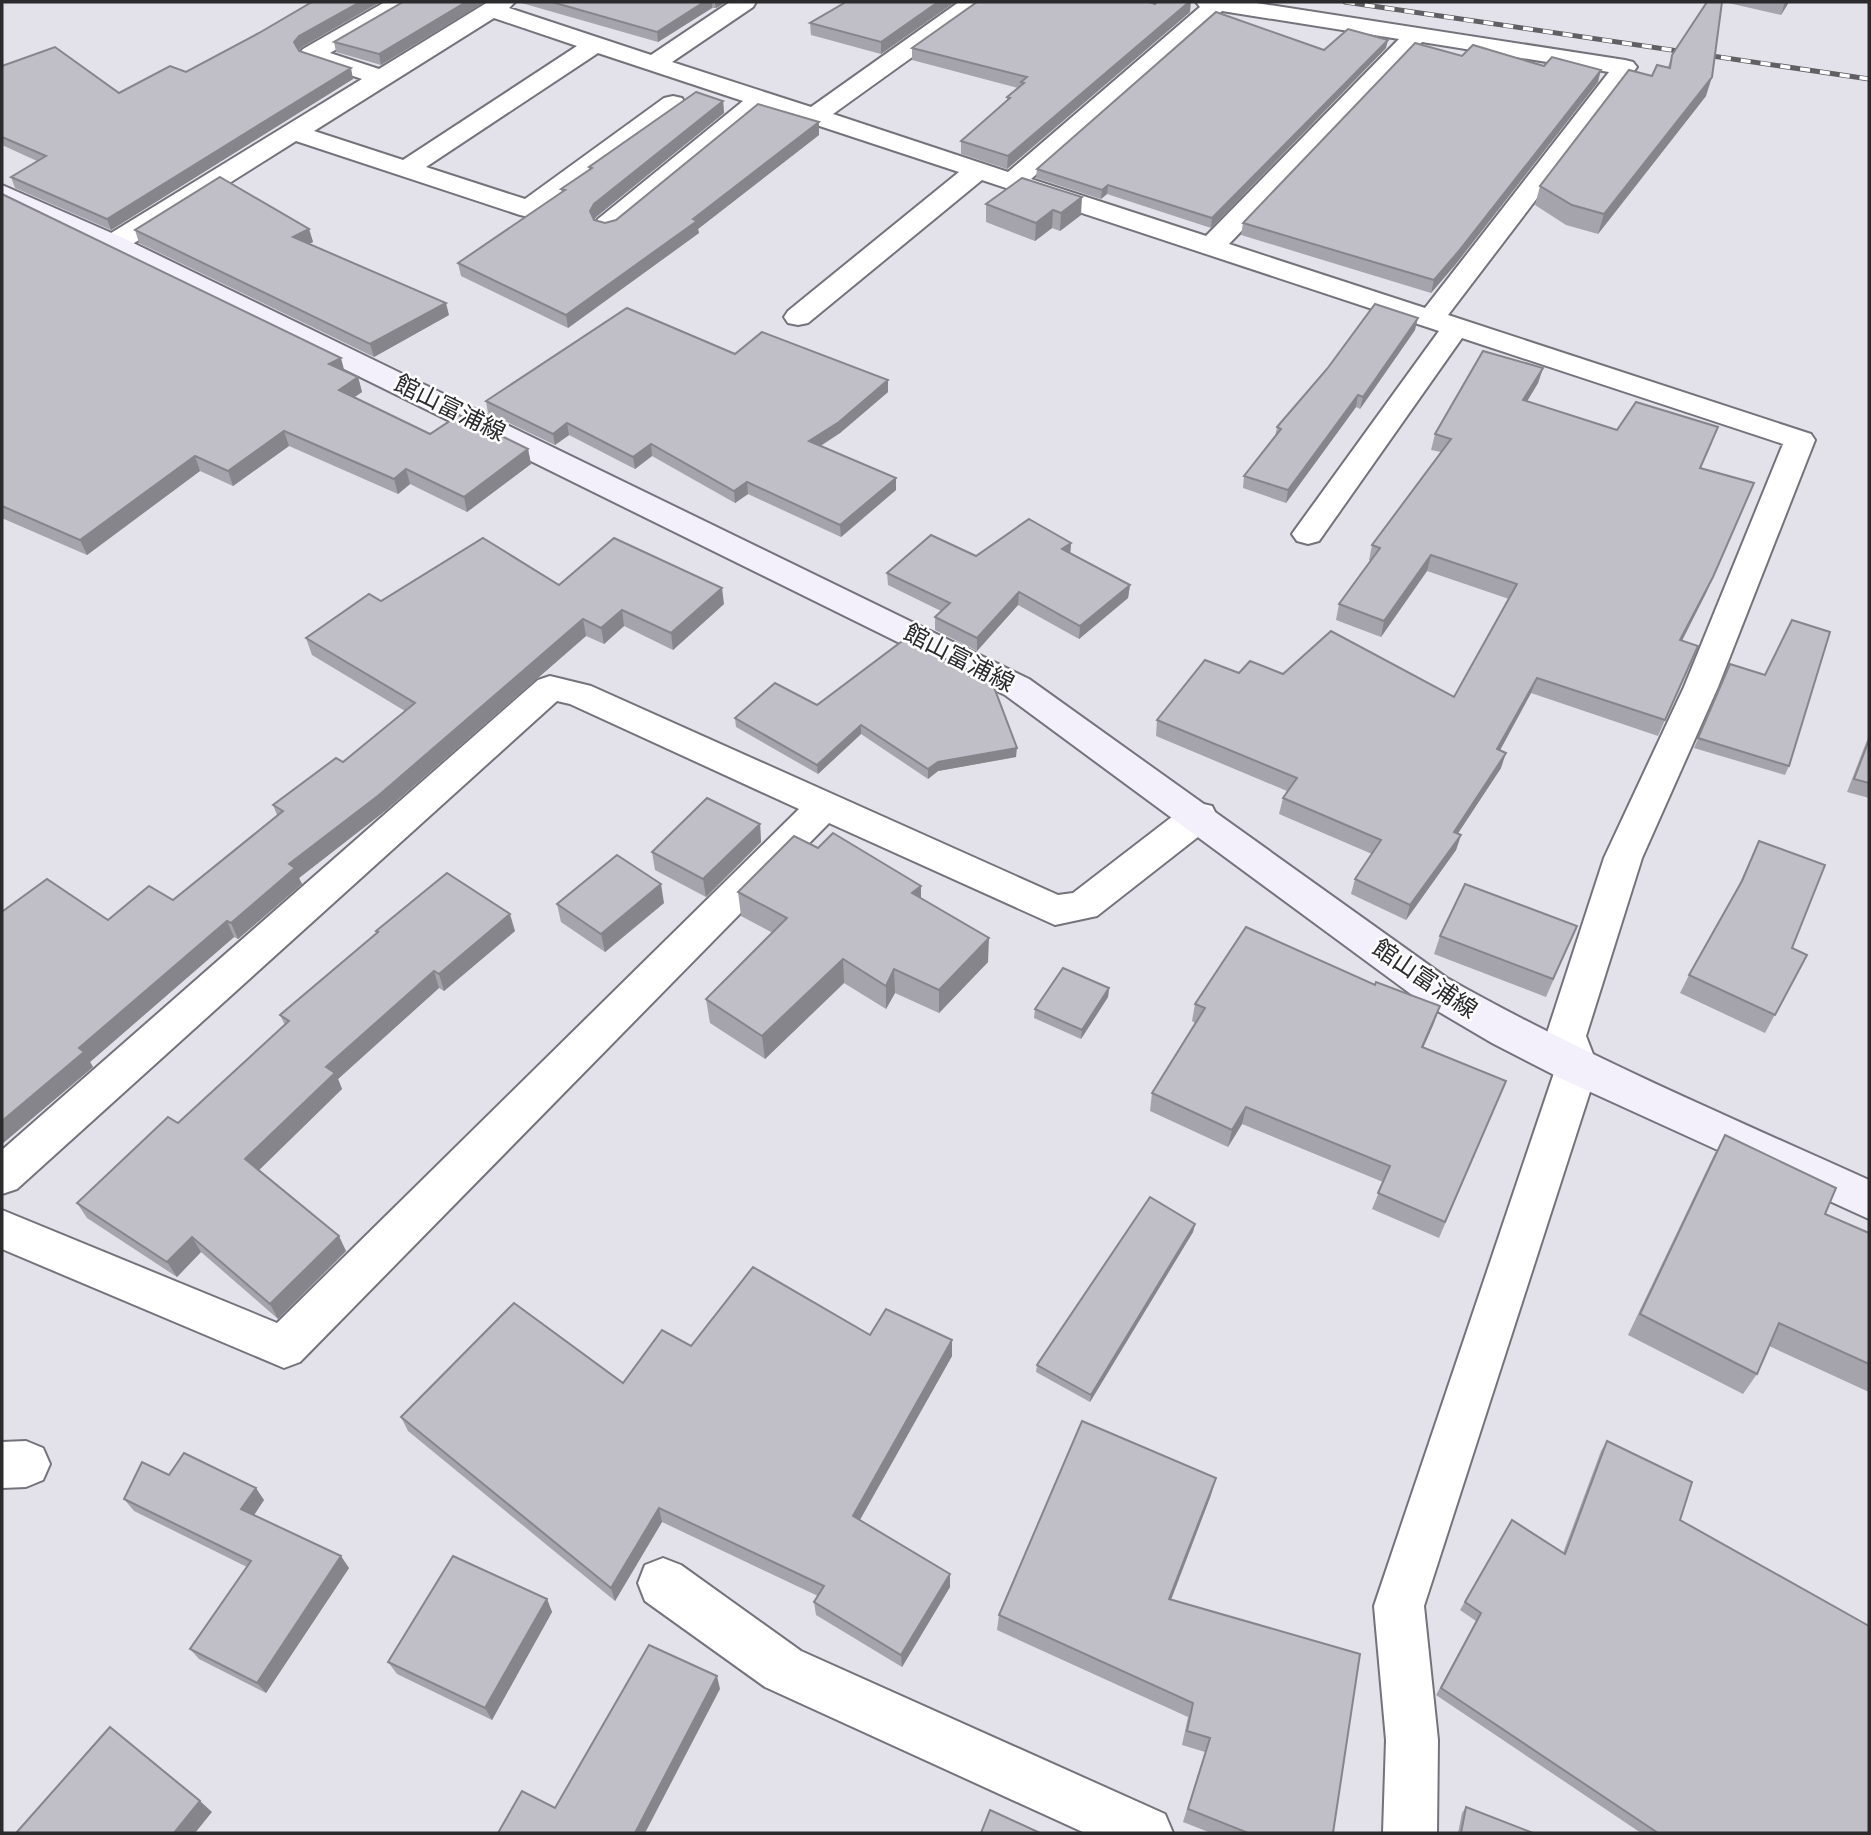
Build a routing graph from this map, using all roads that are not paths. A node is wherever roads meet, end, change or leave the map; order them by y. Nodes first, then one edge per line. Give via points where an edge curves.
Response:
1 (401, 2) edge
2 (745, 2) edge
3 (974, 2) edge
4 (1212, 3) edge
5 (498, 6) edge
6 (1417, 34) junction
7 (596, 44) junction
8 (654, 63) junction
9 (381, 78) junction
10 (762, 98) junction
11 (674, 103) dead end
12 (815, 116) junction
13 (296, 133) junction
14 (406, 169) junction
15 (978, 170) junction
16 (1013, 181) junction
17 (2, 193) edge
18 (607, 225) edge
19 (113, 244) junction
20 (1212, 247) junction
21 (798, 317) dead end
22 (1444, 323) junction
23 (1308, 534) dead end
24 (825, 805) junction
25 (1199, 816) junction
26 (1577, 1067) junction
27 (2, 1176) edge
28 (1869, 1200) edge
29 (2, 1229) edge
30 (663, 1583) dead end
31 (1146, 1833) edge
32 (1410, 1833) edge

1 - 9 street via 312,54
2 - 8 street
3 - 12 street
4 - 6 street
4 - 16 street
5 - 7 street
5 - 9 street
6 - 20 street
6 - 22 street via 1625,67
7 - 8 street
7 - 14 street
8 - 10 street
9 - 13 street
10 - 12 street
10 - 18 street
11 - 14 street via 529,209
12 - 15 street
13 - 14 street
13 - 19 street
15 - 16 street
15 - 21 street
16 - 20 street
17 - 19 main road, 館山富浦線
19 - 25 main road, 館山富浦線 via 978,666 1038,702
20 - 22 street
22 - 23 street
22 - 26 street via 1800,440 1701,688 1623,858 1566,1036
24 - 25 street via 1055,910 1083,906
24 - 27 street via 579,694 550,688
24 - 29 street via 284,1347
25 - 26 main road, 館山富浦線 via 1433,989
26 - 28 main road, 館山富浦線
26 - 32 street via 1399,1606 1412,1740
30 - 31 street via 783,1669

